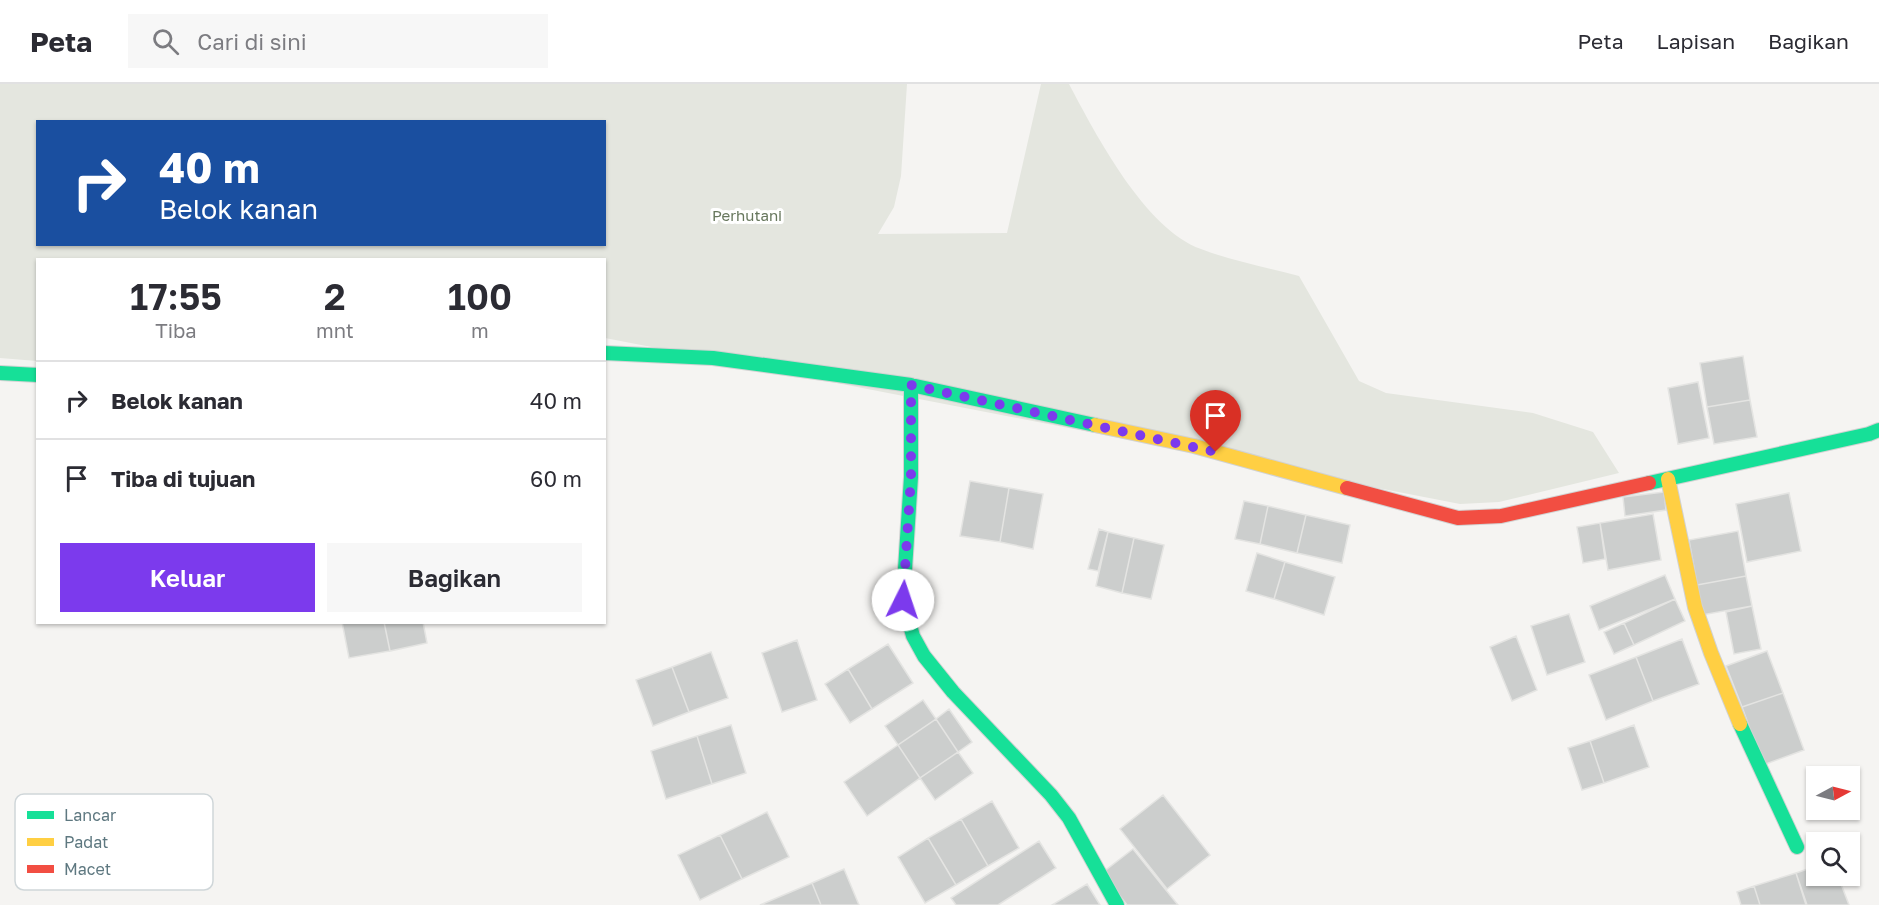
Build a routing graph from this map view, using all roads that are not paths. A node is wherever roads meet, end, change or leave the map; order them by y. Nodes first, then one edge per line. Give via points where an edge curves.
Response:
1 (606, 352) edge
2 (0, 373) edge
3 (36, 375) edge
4 (911, 385) junction
5 (1879, 430) edge
6 (1668, 479) junction
7 (1797, 847) dead end
8 (1117, 905) edge

1 - 4 street via 713,358
2 - 3 street
4 - 6 street via 1194,446 1458,518 1501,516
4 - 8 street via 911,477 903,600 913,636 953,692 1069,818
5 - 6 street
6 - 7 street via 1701,624

